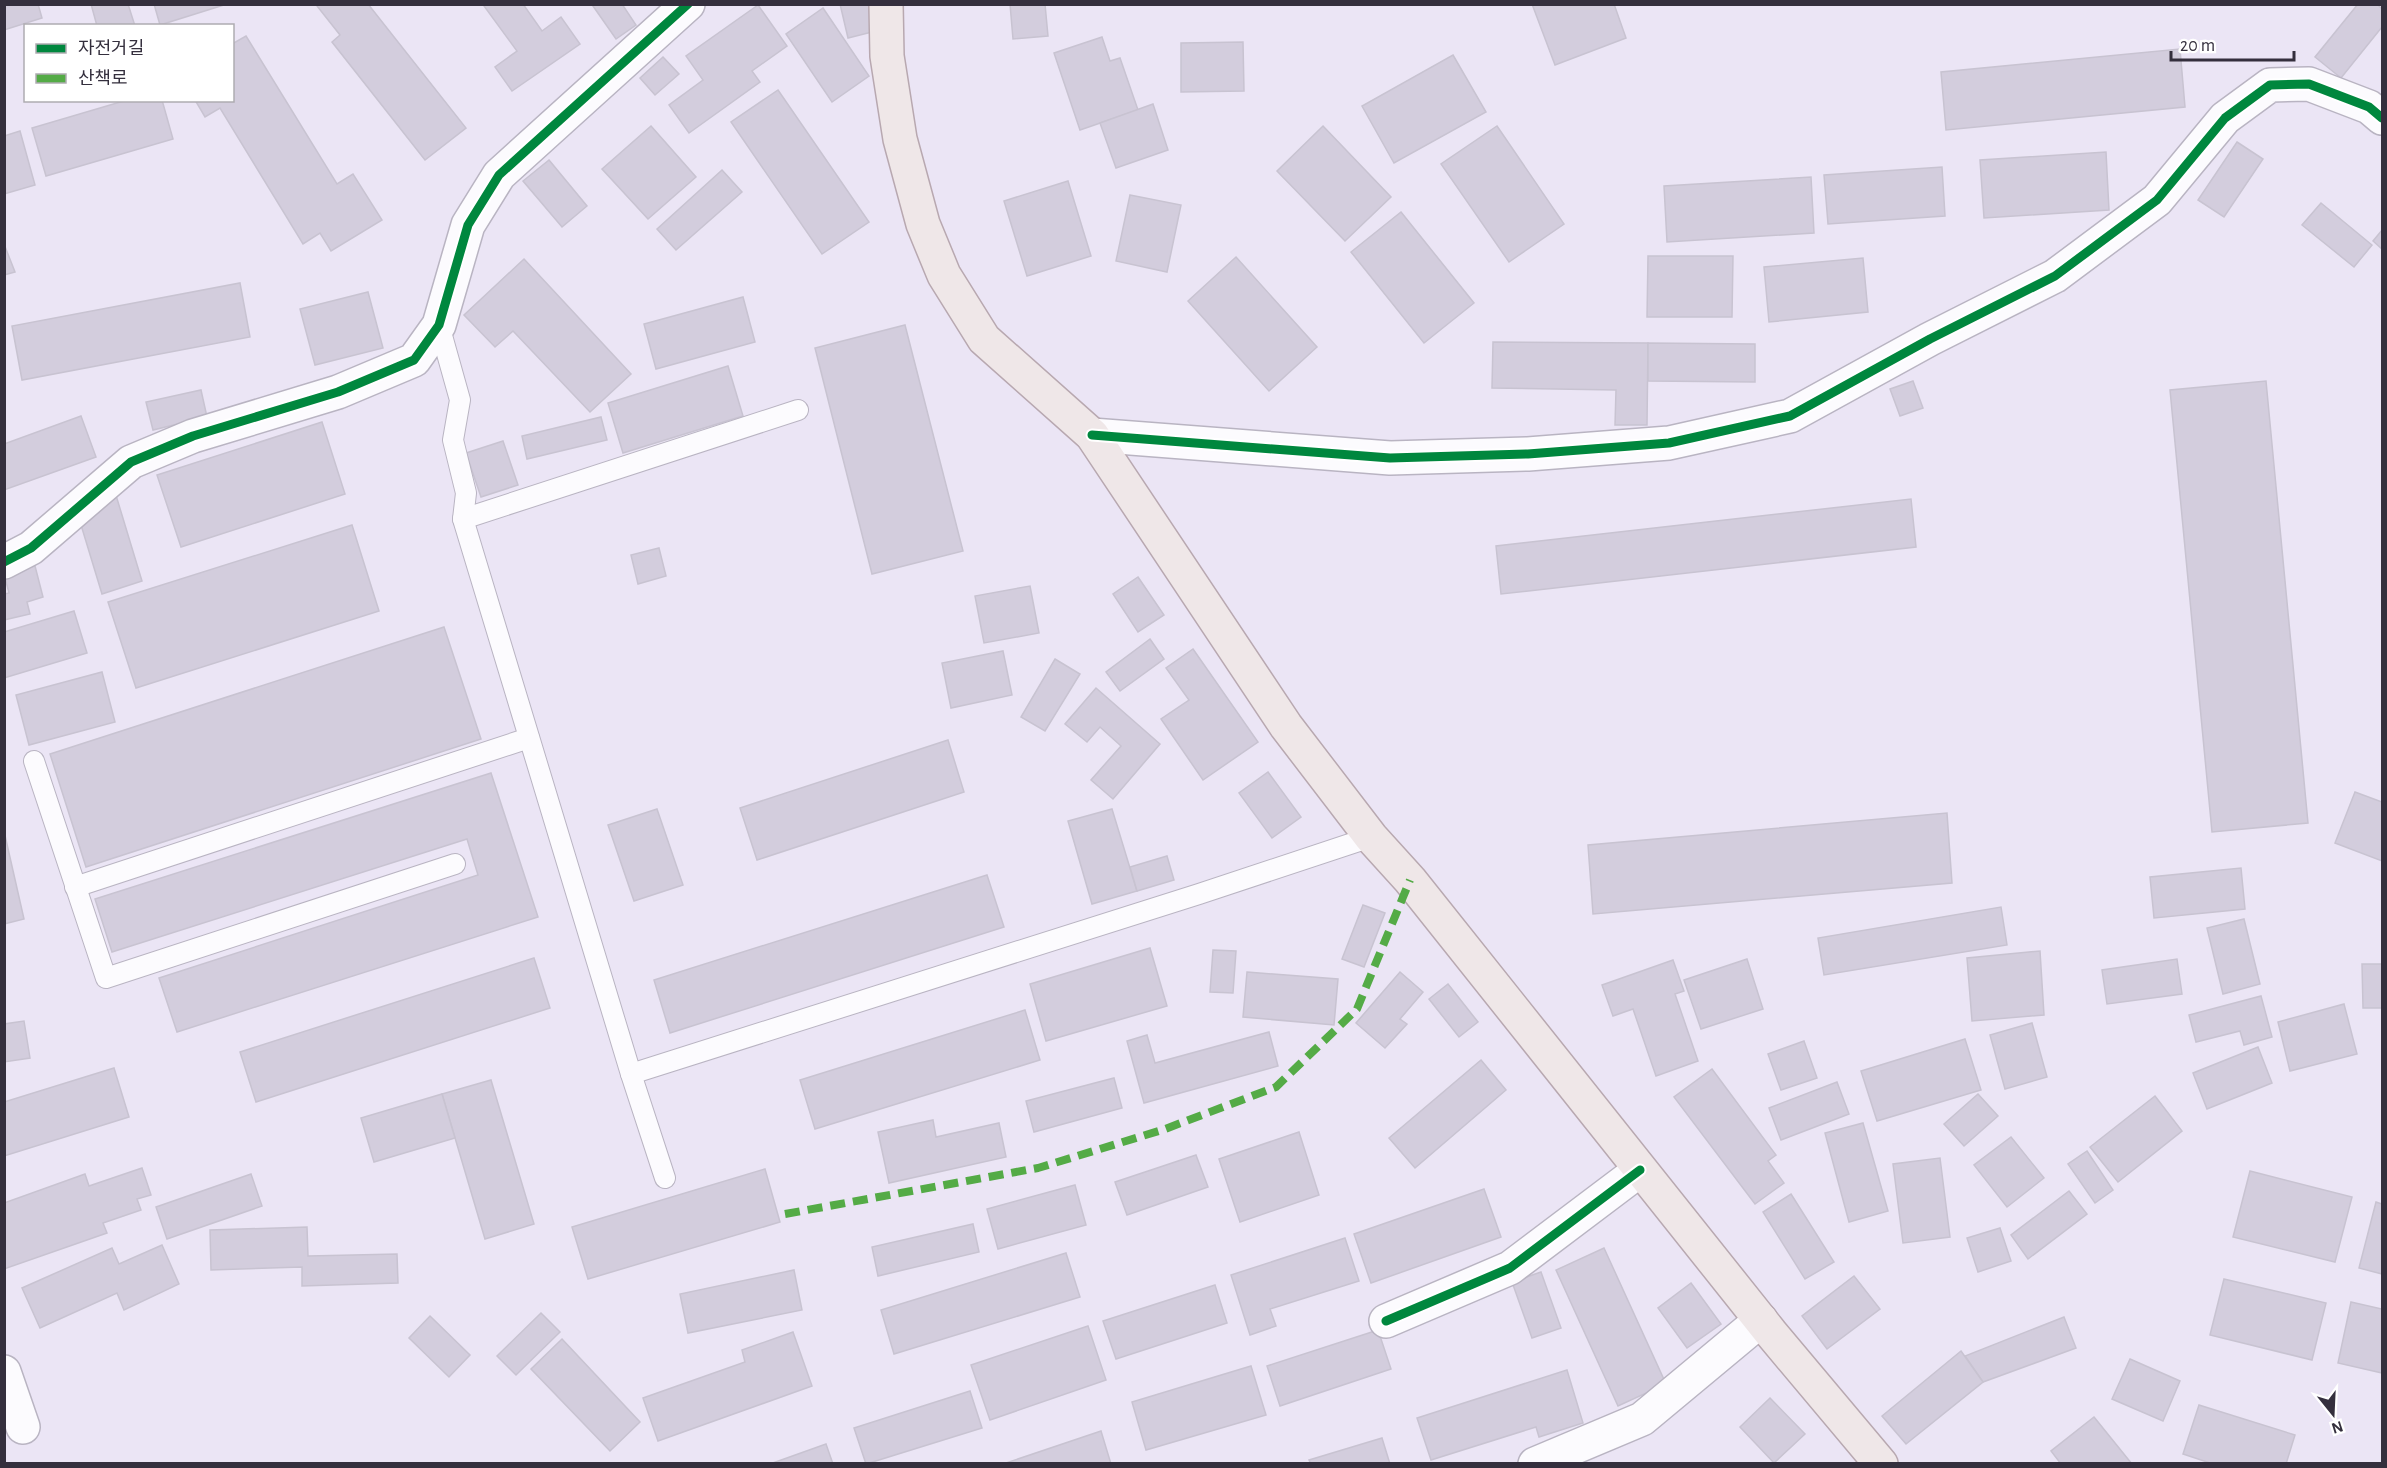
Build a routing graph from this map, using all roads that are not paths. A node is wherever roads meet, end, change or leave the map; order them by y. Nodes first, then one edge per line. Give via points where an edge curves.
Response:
1 (688, 4) edge
2 (886, 4) edge
3 (2382, 118) edge
4 (439, 325) junction
5 (798, 410) dead end
6 (1092, 435) junction
7 (463, 519) junction
8 (4, 562) edge
9 (529, 738) junction
10 (34, 761) dead end
11 (1371, 837) junction
12 (455, 864) dead end
13 (75, 887) junction
14 (631, 1074) junction
15 (1640, 1170) junction
16 (665, 1178) dead end
17 (1761, 1320) junction
18 (1386, 1321) dead end
19 (4, 1372) edge
20 (23, 1427) dead end
21 (1535, 1464) edge
22 (1881, 1464) edge

1 - 4 street via 499,175 468,225
2 - 6 main road via 887,56 900,139 923,224 944,275 984,339
3 - 6 street via 2369,107 2309,84 2271,85 2225,118 2157,200 2055,276 1790,416 1670,443 1528,454 1390,458
4 - 7 lane via 460,400 453,440 466,493
4 - 8 street via 414,360 338,392 193,436 130,462 31,548
5 - 7 lane
6 - 11 main road via 1286,726
7 - 9 lane
9 - 13 lane
9 - 14 lane
10 - 13 lane
11 - 14 lane
11 - 15 main road via 1410,880
12 - 13 lane via 105,978
14 - 16 lane
15 - 17 main road
15 - 18 street via 1510,1268
17 - 21 street via 1642,1419
17 - 22 main road
19 - 20 street

